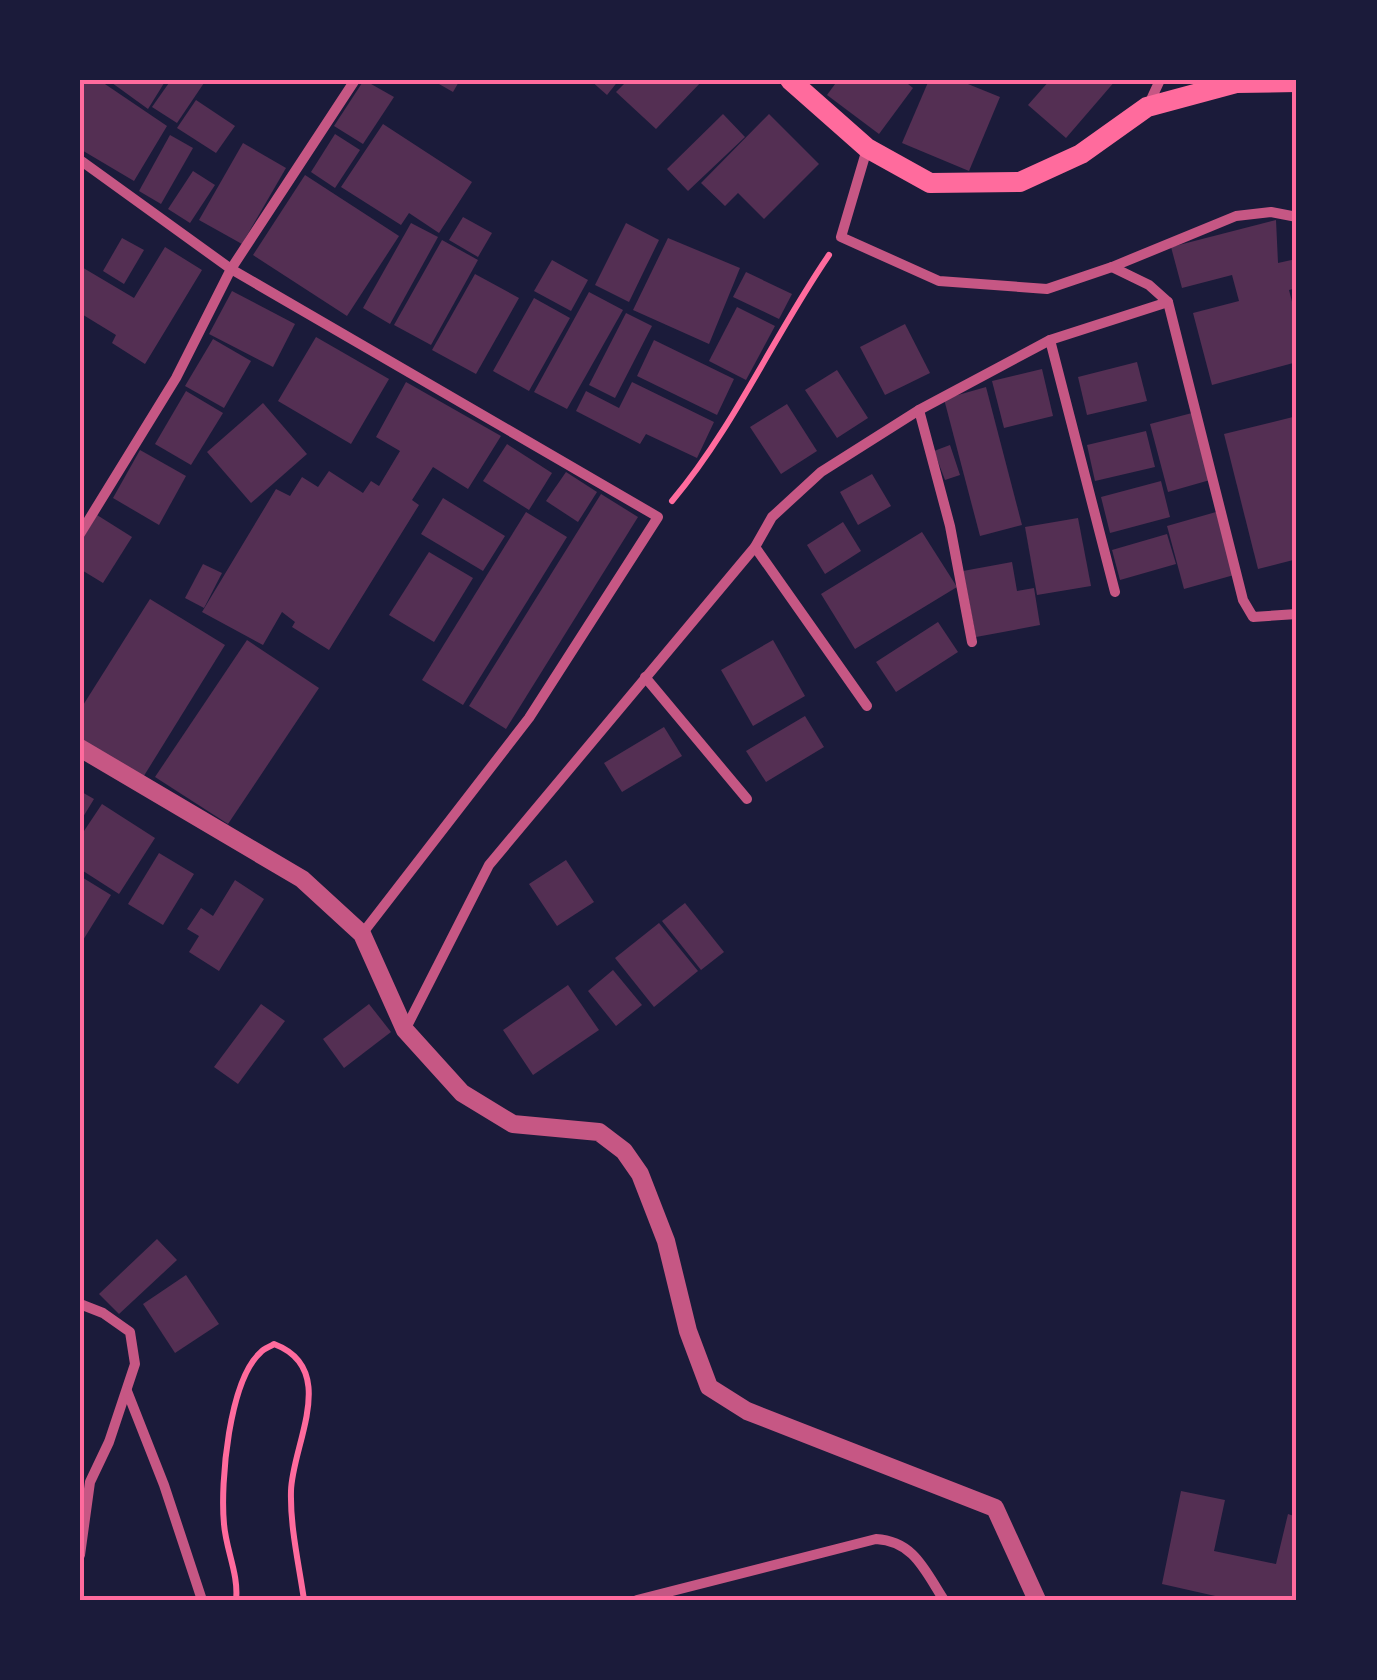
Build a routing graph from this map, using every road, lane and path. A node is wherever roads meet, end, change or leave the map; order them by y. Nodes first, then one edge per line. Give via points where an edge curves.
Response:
1 (355, 80) edge
2 (790, 80) edge
3 (1160, 80) edge
4 (1297, 82) edge
5 (1147, 107) junction
6 (867, 148) junction
7 (80, 160) edge
8 (1297, 217) edge
9 (842, 237) junction
10 (1112, 266) junction
11 (231, 270) junction
12 (1168, 302) junction
13 (1050, 340) junction
14 (918, 410) junction
15 (658, 517) junction
16 (80, 534) edge
17 (755, 547) junction
18 (1115, 592) dead end
19 (1297, 614) edge
20 (972, 642) dead end
21 (645, 677) junction
22 (867, 706) dead end
23 (80, 748) edge
24 (746, 799) dead end
25 (362, 934) junction
26 (405, 1030) junction
27 (80, 1304) edge
28 (127, 1392) junction
29 (80, 1555) edge
30 (202, 1600) edge
31 (236, 1600) edge
32 (304, 1600) edge
33 (638, 1600) edge
34 (944, 1600) edge
35 (1037, 1600) edge

1 - 11 street
2 - 6 main road
3 - 5 street
4 - 5 main road via 1236,83
5 - 6 main road via 1081,154 1020,182 930,182
6 - 9 street
7 - 11 street
8 - 10 street via 1236,216
9 - 10 street via 938,281 988,287 1047,289
9 - 15 path via 794,306 726,428
10 - 12 street
11 - 15 street
11 - 16 street via 176,378
12 - 13 street
12 - 19 street via 1243,600 1253,616
13 - 14 street
13 - 18 street
14 - 17 street via 820,472 772,517
14 - 20 street
15 - 25 street via 529,718
17 - 21 street
17 - 22 street
21 - 24 street
21 - 26 street via 489,865
23 - 25 street via 302,879
25 - 26 street
26 - 35 street via 462,1093 513,1124 599,1132 624,1151 666,1240 709,1387 747,1412 995,1508
27 - 28 street via 130,1332 135,1364
28 - 29 street via 90,1482
28 - 30 street
31 - 32 path via 224,1521 230,1430 244,1377 274,1344 288,1349 311,1394 291,1491
33 - 34 street via 876,1539 912,1550

